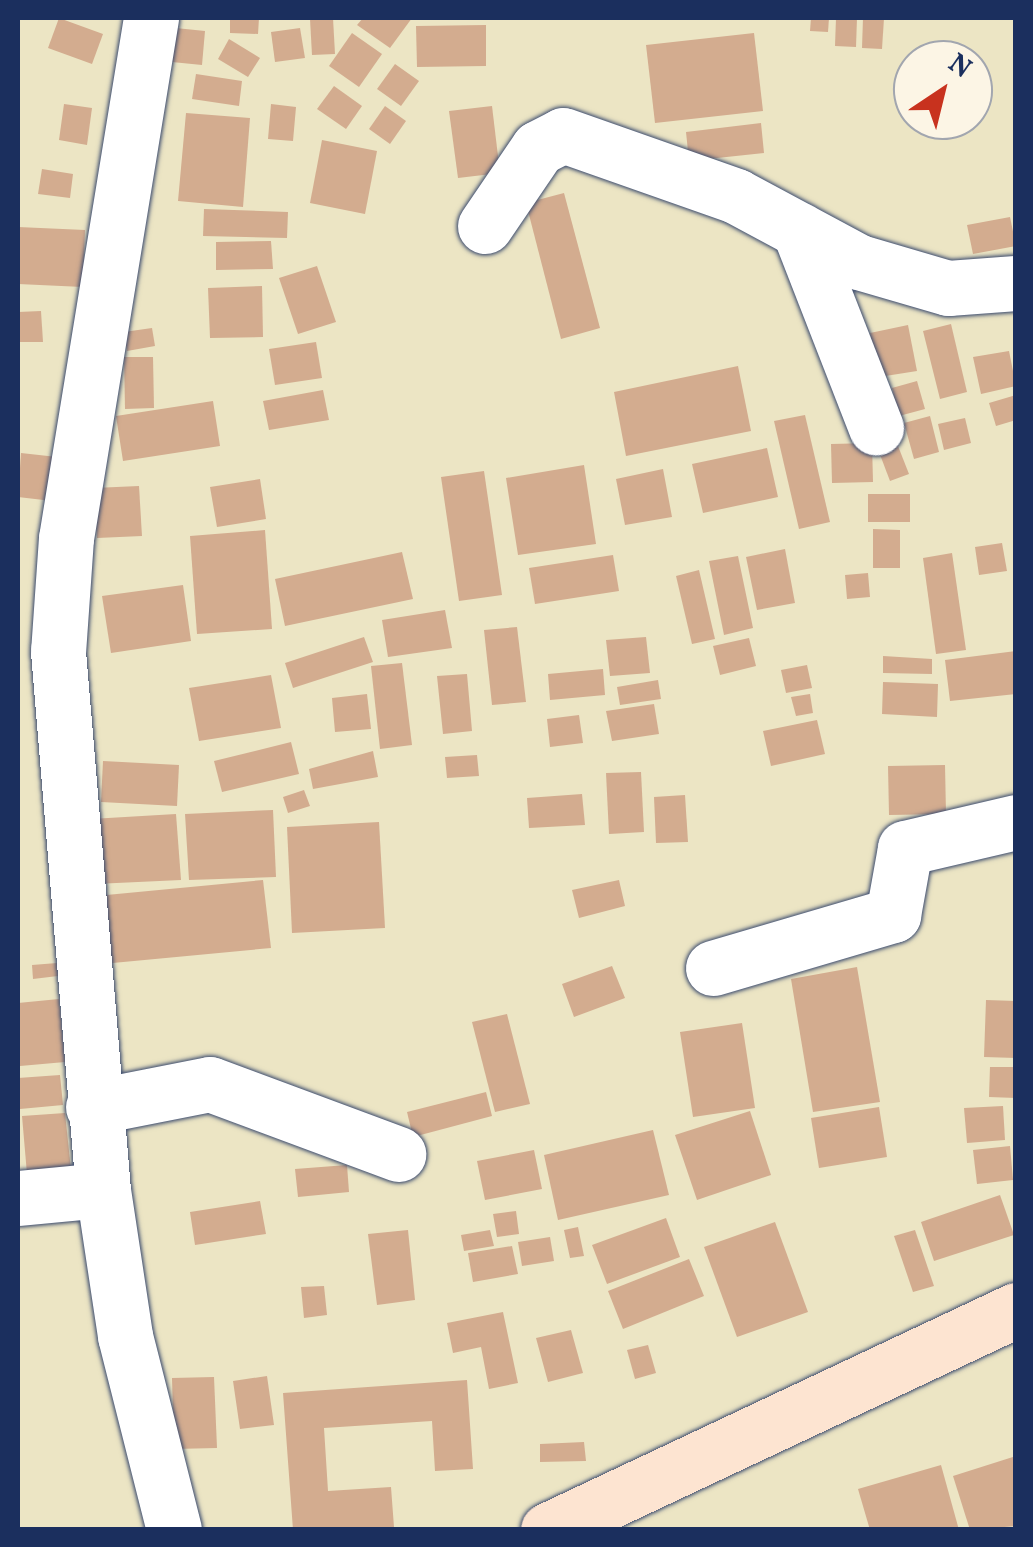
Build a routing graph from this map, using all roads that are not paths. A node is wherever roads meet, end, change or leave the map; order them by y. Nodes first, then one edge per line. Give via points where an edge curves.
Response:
1 (151, 18) edge
2 (485, 226) dead end
3 (800, 230) junction
4 (1016, 283) edge
5 (876, 427) dead end
6 (1016, 822) edge
7 (713, 968) dead end
8 (93, 1107) junction
9 (398, 1154) dead end
10 (103, 1190) junction
11 (18, 1198) edge
12 (1016, 1310) edge
13 (562, 1526) edge
14 (174, 1530) edge

1 - 8 street via 66,538 58,652
2 - 3 street via 538,148 563,135 736,196
3 - 4 street via 859,262 948,288
3 - 5 street
6 - 7 street via 905,848 894,915
8 - 9 street via 210,1084
8 - 10 street
10 - 11 street
10 - 14 street via 125,1336
12 - 13 street

